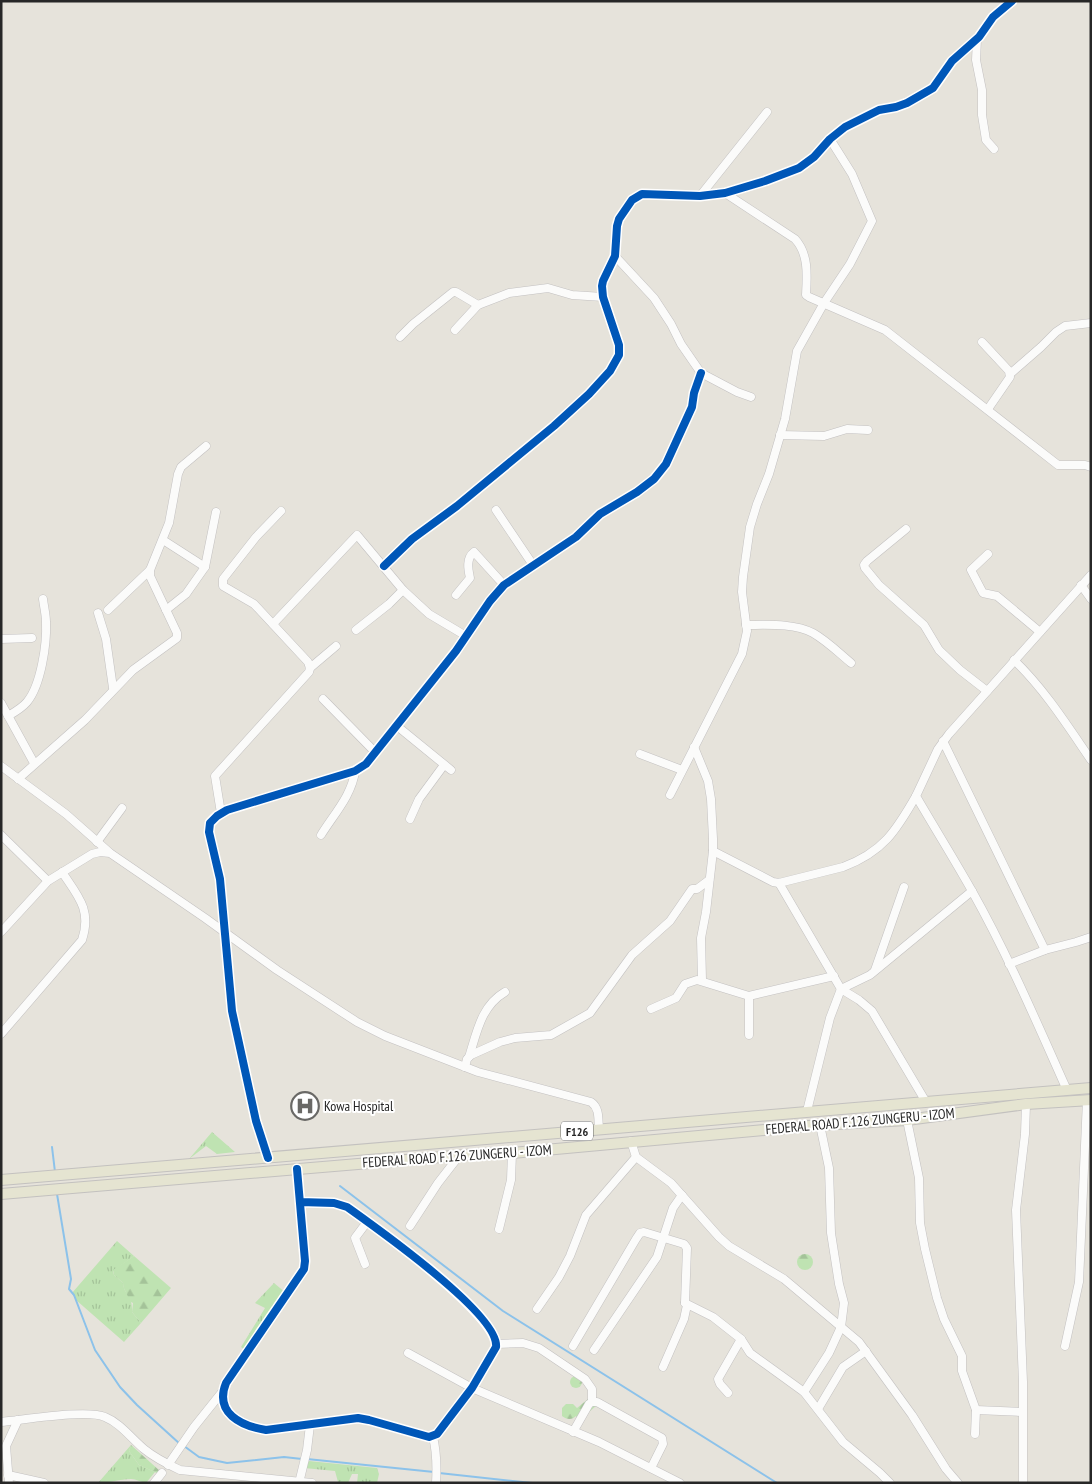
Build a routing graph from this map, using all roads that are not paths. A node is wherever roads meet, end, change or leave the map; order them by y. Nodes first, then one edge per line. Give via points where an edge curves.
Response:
1 (1012, 1) edge
2 (977, 38) junction
3 (767, 112) dead end
4 (830, 139) junction
5 (994, 149) dead end
6 (725, 193) junction
7 (700, 196) junction
8 (615, 256) junction
9 (603, 297) junction
10 (824, 303) junction
11 (478, 305) junction
12 (1091, 323) edge
13 (455, 330) dead end
14 (400, 337) dead end
15 (982, 342) dead end
16 (701, 373) junction
17 (1010, 374) junction
18 (752, 397) dead end
19 (988, 409) junction
20 (868, 430) dead end
21 (780, 435) junction
22 (206, 446) dead end
23 (1091, 467) edge
24 (496, 510) dead end
25 (281, 511) dead end
26 (216, 512) dead end
27 (906, 529) dead end
28 (163, 540) junction
29 (988, 554) dead end
30 (533, 565) junction
31 (384, 566) junction
32 (205, 567) junction
33 (150, 570) junction
34 (1091, 576) edge
35 (504, 585) junction
36 (1081, 585) junction
37 (403, 590) junction
38 (456, 595) dead end
39 (44, 599) dead end
40 (1091, 599) edge
41 (108, 610) dead end
42 (166, 610) junction
43 (98, 614) dead end
44 (273, 624) junction
45 (746, 624) junction
46 (356, 630) dead end
47 (1040, 632) junction
48 (466, 636) junction
49 (32, 638) dead end
50 (1, 639) edge
51 (336, 646) dead end
52 (1014, 660) junction
53 (850, 663) dead end
54 (310, 668) junction
55 (114, 688) junction
56 (987, 691) junction
57 (323, 700) dead end
58 (1, 703) edge
59 (8, 716) junction
60 (397, 726) junction
61 (943, 741) junction
62 (694, 747) junction
63 (376, 752) junction
64 (640, 754) dead end
65 (1091, 760) edge
66 (34, 763) junction
67 (444, 765) junction
68 (1, 766) edge
69 (355, 770) junction
70 (451, 770) dead end
71 (682, 770) junction
72 (18, 779) junction
73 (670, 795) dead end
74 (916, 796) junction
75 (122, 808) dead end
76 (222, 813) junction
77 (410, 819) dead end
78 (1, 835) edge
79 (321, 835) dead end
80 (97, 842) junction
81 (713, 851) junction
82 (110, 853) junction
83 (62, 872) junction
84 (709, 880) junction
85 (48, 881) junction
86 (779, 883) junction
87 (904, 887) dead end
88 (972, 891) junction
89 (1, 932) edge
90 (226, 934) junction
91 (1091, 937) edge
92 (1045, 950) junction
93 (1010, 964) junction
94 (875, 970) junction
95 (834, 976) junction
96 (702, 980) junction
97 (841, 989) junction
98 (505, 992) dead end
99 (749, 996) junction
100 (651, 1009) dead end
101 (1, 1034) edge
102 (749, 1035) dead end
103 (469, 1057) junction
104 (465, 1067) junction
105 (1091, 1088) edge
106 (1067, 1090) junction
107 (1089, 1100) edge
108 (926, 1102) junction
109 (1026, 1104) junction
110 (807, 1111) junction
111 (907, 1120) junction
112 (820, 1125) junction
113 (600, 1129) junction
114 (477, 1140) junction
115 (631, 1141) junction
116 (512, 1153) junction
117 (477, 1154) junction
118 (459, 1156) junction
119 (636, 1157) junction
120 (268, 1158) junction
121 (297, 1169) junction
122 (1, 1180) edge
123 (1, 1194) edge
124 (682, 1195) junction
125 (300, 1202) junction
126 (367, 1222) junction
127 (410, 1226) dead end
128 (499, 1229) dead end
129 (663, 1237) junction
130 (365, 1264) dead end
131 (685, 1303) junction
132 (537, 1309) dead end
133 (841, 1327) junction
134 (741, 1339) junction
135 (497, 1344) junction
136 (573, 1346) dead end
137 (1065, 1346) dead end
138 (594, 1350) dead end
139 (866, 1351) junction
140 (408, 1352) dead end
141 (663, 1367) dead end
142 (472, 1388) junction
143 (222, 1392) junction
144 (804, 1392) junction
145 (728, 1393) dead end
146 (592, 1402) junction
147 (818, 1409) junction
148 (976, 1410) junction
149 (1022, 1412) junction
150 (18, 1420) junction
151 (1, 1422) edge
152 (310, 1424) junction
153 (573, 1432) junction
154 (975, 1434) dead end
155 (433, 1437) junction
156 (168, 1465) junction
157 (651, 1468) junction
158 (162, 1472) dead end
159 (9, 1479) edge
160 (226, 1479) edge
161 (436, 1481) edge
162 (299, 1482) edge
163 (44, 1483) edge
164 (154, 1483) edge
165 (312, 1483) edge
166 (680, 1483) edge
167 (890, 1483) edge
168 (958, 1483) edge
169 (1023, 1483) edge

1 - 2 street via 993,17
2 - 4 street via 952,62 933,88 902,106 879,110 857,119
2 - 5 street via 976,60 982,90 980,104 986,140
3 - 7 street
4 - 6 street via 799,168
4 - 10 street via 852,174 872,221 850,264
6 - 7 street
6 - 10 street via 795,239 805,256 806,295
7 - 8 street via 637,196 619,219
8 - 9 street via 602,281
8 - 16 street via 654,298
9 - 11 street via 572,295 542,288 505,294
9 - 31 street via 619,345 619,355 610,371 554,426 412,539
10 - 19 street via 885,330
10 - 21 street via 796,350
11 - 13 street
11 - 14 street via 453,292
12 - 17 street via 1065,326
15 - 17 street
16 - 18 street
16 - 30 street via 688,416 666,464 654,479 600,514 576,538
17 - 19 street
19 - 23 street via 1058,465
20 - 21 street via 847,429 824,436
21 - 45 street via 750,527 742,592
22 - 28 street via 181,467
24 - 30 street
25 - 44 street via 256,537 222,583 254,604
26 - 32 street
27 - 56 street via 867,561 865,568 924,625 940,650
28 - 32 street
28 - 33 street
29 - 47 street via 971,570 983,593 997,596
30 - 35 street
31 - 37 street
31 - 44 street via 357,535
32 - 42 street via 186,594
33 - 41 street
33 - 42 street
34 - 36 street
35 - 38 street via 474,552 469,560 470,578
35 - 48 street
36 - 40 street
36 - 47 street
37 - 46 street
37 - 48 street via 430,614
39 - 59 street via 45,645 37,681 24,706
42 - 55 street via 177,638
43 - 55 street via 106,638
44 - 54 street
45 - 53 street via 809,631
45 - 62 street via 742,654
47 - 52 street
48 - 60 street
49 - 50 street
51 - 54 street
52 - 56 street
52 - 65 street via 1055,706
54 - 76 street via 215,776
55 - 66 street via 85,720
56 - 61 street
57 - 63 street
58 - 59 street
59 - 66 street
60 - 63 street
60 - 67 street
61 - 74 street
61 - 92 street
62 - 71 street
62 - 81 street via 708,781
63 - 69 street via 366,764
64 - 71 street
66 - 72 street
67 - 70 street
67 - 77 street via 419,799
68 - 72 street
69 - 76 street
69 - 79 street via 347,796
71 - 73 street
72 - 80 street via 66,814
74 - 86 street via 883,844 852,864
74 - 88 street
75 - 80 street
76 - 90 street via 210,823 209,832 220,879
78 - 85 street
80 - 82 street
81 - 84 street
81 - 86 street
82 - 83 street via 92,854
82 - 90 street
83 - 85 street
83 - 101 street via 83,903 86,923 82,940
84 - 96 street via 701,938
84 - 103 street via 692,889 670,921 632,954 590,1013 551,1035 508,1040
85 - 89 street
86 - 95 street
87 - 94 street
88 - 93 street
88 - 94 street
90 - 104 street via 357,1022
90 - 120 street via 232,1011 256,1121
91 - 92 street
92 - 93 street
93 - 106 street
94 - 97 street
95 - 97 street
95 - 99 street
96 - 99 street
96 - 100 street via 686,984 676,998
97 - 108 street via 872,1011
97 - 110 street via 830,1018
98 - 103 street via 484,1012
99 - 102 street
103 - 104 street
104 - 113 street via 591,1102 596,1105
105 - 106 main road, FEDERAL ROAD F.126 ZUNGERU - IZOM / F126
106 - 108 main road, FEDERAL ROAD F.126 ZUNGERU - IZOM / F126
107 - 109 main road, FEDERAL ROAD F.126 ZUNGERU - IZOM / F126
107 - 137 street via 1078,1282
108 - 110 main road, FEDERAL ROAD F.126 ZUNGERU - IZOM / F126
109 - 111 main road, FEDERAL ROAD F.126 ZUNGERU - IZOM / F126
109 - 149 street via 1016,1210
110 - 113 main road, FEDERAL ROAD F.126 ZUNGERU - IZOM / F126
111 - 112 main road, FEDERAL ROAD F.126 ZUNGERU - IZOM / F126
111 - 148 street via 919,1178 920,1223 927,1257 944,1319 962,1356 962,1371
112 - 115 main road, FEDERAL ROAD F.126 ZUNGERU - IZOM / F126
112 - 133 street via 829,1168 831,1233 844,1304
113 - 114 main road, FEDERAL ROAD F.126 ZUNGERU - IZOM / F126
114 - 117 main road
114 - 120 main road, FEDERAL ROAD F.126 ZUNGERU - IZOM / F126
115 - 116 main road, FEDERAL ROAD F.126 ZUNGERU - IZOM / F126
115 - 119 street
116 - 117 main road, FEDERAL ROAD F.126 ZUNGERU - IZOM / F126
116 - 128 street via 511,1180
117 - 118 main road, FEDERAL ROAD F.126 ZUNGERU - IZOM / F126
118 - 121 main road, FEDERAL ROAD F.126 ZUNGERU - IZOM / F126
118 - 127 street
119 - 124 street via 666,1178
119 - 132 street via 590,1210 562,1270
120 - 122 main road, FEDERAL ROAD F.126 ZUNGERU - IZOM / F126
121 - 123 main road, FEDERAL ROAD F.126 ZUNGERU - IZOM / F126
121 - 125 street
124 - 129 street via 673,1208
124 - 133 street via 729,1246 784,1279
125 - 126 street via 340,1204
125 - 143 street via 304,1269
126 - 130 street via 355,1238
126 - 135 street via 474,1308 488,1325
129 - 131 street via 687,1248
129 - 136 street via 644,1232 638,1236
129 - 138 street via 657,1257
131 - 134 street via 713,1317
131 - 141 street via 684,1318
133 - 139 street
133 - 144 street
134 - 144 street via 750,1353
134 - 145 street via 718,1379
135 - 142 street
135 - 146 street via 523,1343 539,1348 585,1379 592,1389
139 - 147 street via 844,1367
139 - 168 street
140 - 142 street
142 - 153 street
142 - 155 street
143 - 152 street via 227,1411 255,1428 266,1430
143 - 156 street
144 - 147 street
146 - 153 street
146 - 157 street via 662,1438 663,1444
147 - 167 street via 843,1442
148 - 149 street
148 - 154 street
149 - 169 street
150 - 151 street
150 - 156 street via 85,1413 105,1416
150 - 159 street via 6,1446
152 - 155 street via 358,1418
152 - 162 street
153 - 157 street
155 - 161 street via 438,1465
156 - 160 street
157 - 166 street
158 - 164 street
159 - 163 street
160 - 162 street
162 - 165 street

